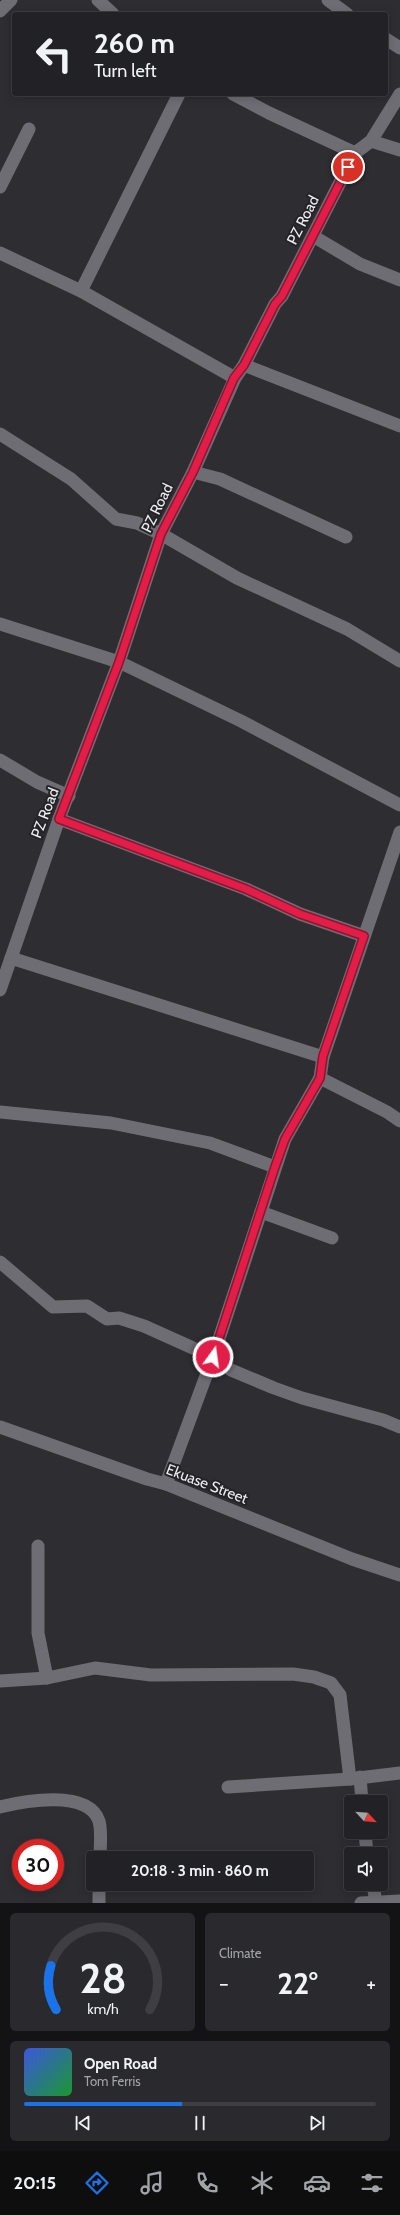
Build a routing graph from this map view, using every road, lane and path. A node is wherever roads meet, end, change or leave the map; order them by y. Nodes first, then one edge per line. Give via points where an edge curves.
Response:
1 (11, 0) edge
2 (98, 0) edge
3 (328, 0) edge
4 (0, 11) edge
5 (111, 12) edge
6 (344, 12) edge
7 (388, 40) edge
8 (400, 48) edge
9 (400, 94) edge
10 (178, 96) edge
11 (237, 96) edge
12 (29, 129) dead end
13 (371, 141) junction
14 (400, 150) edge
15 (355, 154) junction
16 (0, 187) edge
17 (313, 236) junction
18 (0, 253) edge
19 (400, 280) edge
20 (81, 291) junction
21 (244, 365) junction
22 (234, 378) junction
23 (400, 426) edge
24 (0, 434) edge
25 (193, 472) junction
26 (161, 534) junction
27 (346, 537) dead end
28 (0, 624) edge
29 (400, 660) edge
30 (119, 662) junction
31 (0, 760) edge
32 (69, 796) junction
33 (400, 805) edge
34 (59, 819) junction
35 (400, 832) edge
36 (364, 936) junction
37 (11, 958) junction
38 (0, 990) edge
39 (323, 1056) junction
40 (320, 1078) junction
41 (0, 1112) edge
42 (400, 1121) edge
43 (275, 1167) junction
44 (261, 1212) junction
45 (332, 1238) dead end
46 (0, 1262) edge
47 (213, 1357) junction
48 (0, 1427) edge
49 (400, 1427) edge
50 (166, 1484) junction
51 (38, 1546) dead end
52 (400, 1575) edge
53 (48, 1678) junction
54 (0, 1681) edge
55 (400, 1773) edge
56 (355, 1778) junction
57 (228, 1787) dead end
58 (360, 1795) edge
59 (0, 1807) edge
60 (100, 1851) edge
61 (99, 1891) edge
62 (374, 1891) edge
63 (400, 1901) edge
64 (376, 1902) edge
65 (99, 1903) edge
66 (361, 1903) edge

1 - 4 street
2 - 5 street
3 - 6 street
7 - 8 street
9 - 13 street, PZ Road
10 - 20 street
11 - 15 street
12 - 16 street
13 - 14 street
13 - 15 street, PZ Road
15 - 17 street, PZ Road
17 - 19 street via 360,264
17 - 21 street, PZ Road
18 - 20 street
20 - 22 street
21 - 22 street, PZ Road
21 - 23 street
22 - 25 street, PZ Road
24 - 26 street via 71,480 116,519 137,523
25 - 26 street, PZ Road
25 - 27 street via 220,479
26 - 29 street via 237,578 347,629
26 - 30 street, PZ Road
28 - 30 street
30 - 32 street, PZ Road
30 - 33 street via 248,724
31 - 32 street via 37,782
32 - 34 street, PZ Road
34 - 36 street via 246,889 300,914
34 - 37 street, PZ Road
35 - 36 street
36 - 39 street
37 - 38 street, PZ Road
37 - 39 street
39 - 40 street
40 - 42 street
40 - 43 street via 285,1139
41 - 43 street via 111,1123 203,1142
43 - 44 street
44 - 45 street
44 - 47 street
46 - 47 street via 53,1307 87,1306 108,1319 119,1318 144,1326
47 - 49 street via 231,1370 274,1388
47 - 50 street
48 - 50 street, Ekuase Street
50 - 52 street, Ekuase Street via 352,1559
51 - 53 street via 38,1633
53 - 54 street
53 - 56 street via 95,1668 151,1675 293,1674 314,1677 331,1683 340,1695
55 - 56 street
56 - 57 street
56 - 58 street
59 - 60 street via 28,1801 57,1799 84,1805 99,1821
61 - 65 street
62 - 64 street
63 - 64 street
64 - 66 street

